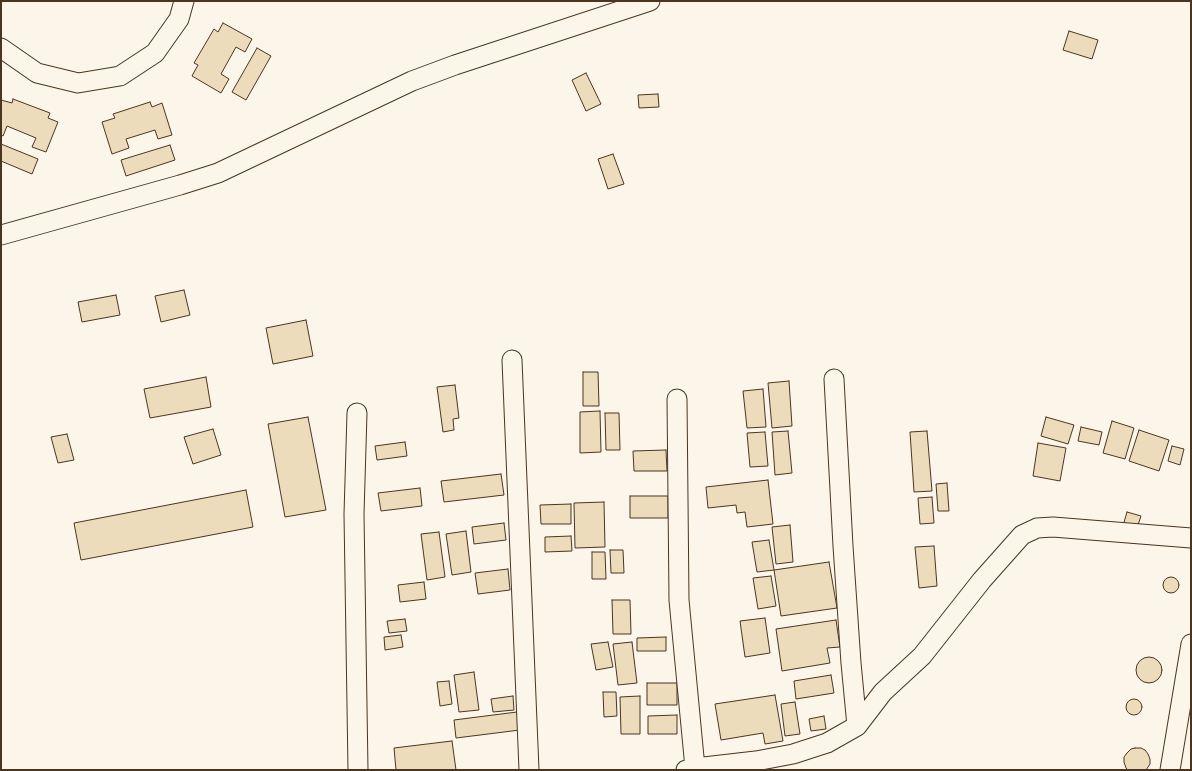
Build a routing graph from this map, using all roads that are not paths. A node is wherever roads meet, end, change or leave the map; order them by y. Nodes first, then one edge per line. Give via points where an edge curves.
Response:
1 (184, 1) edge
2 (650, 1) edge
3 (1, 48) edge
4 (1, 235) edge
5 (512, 360) dead end
6 (834, 379) dead end
7 (677, 399) dead end
8 (357, 414) dead end
9 (1191, 538) edge
10 (1191, 644) edge
11 (857, 726) junction
12 (690, 769) edge
13 (358, 770) edge
14 (529, 770) edge
15 (1170, 770) edge

1 - 3 street via 179,19 155,53 120,76 78,82 37,73
2 - 4 street via 412,81 218,173
5 - 14 street
6 - 11 street
7 - 12 street via 679,600
8 - 13 street via 354,523
9 - 11 street via 1053,527 1037,528 1022,535 922,656 883,692
10 - 15 street
11 - 12 street via 827,743 793,754

